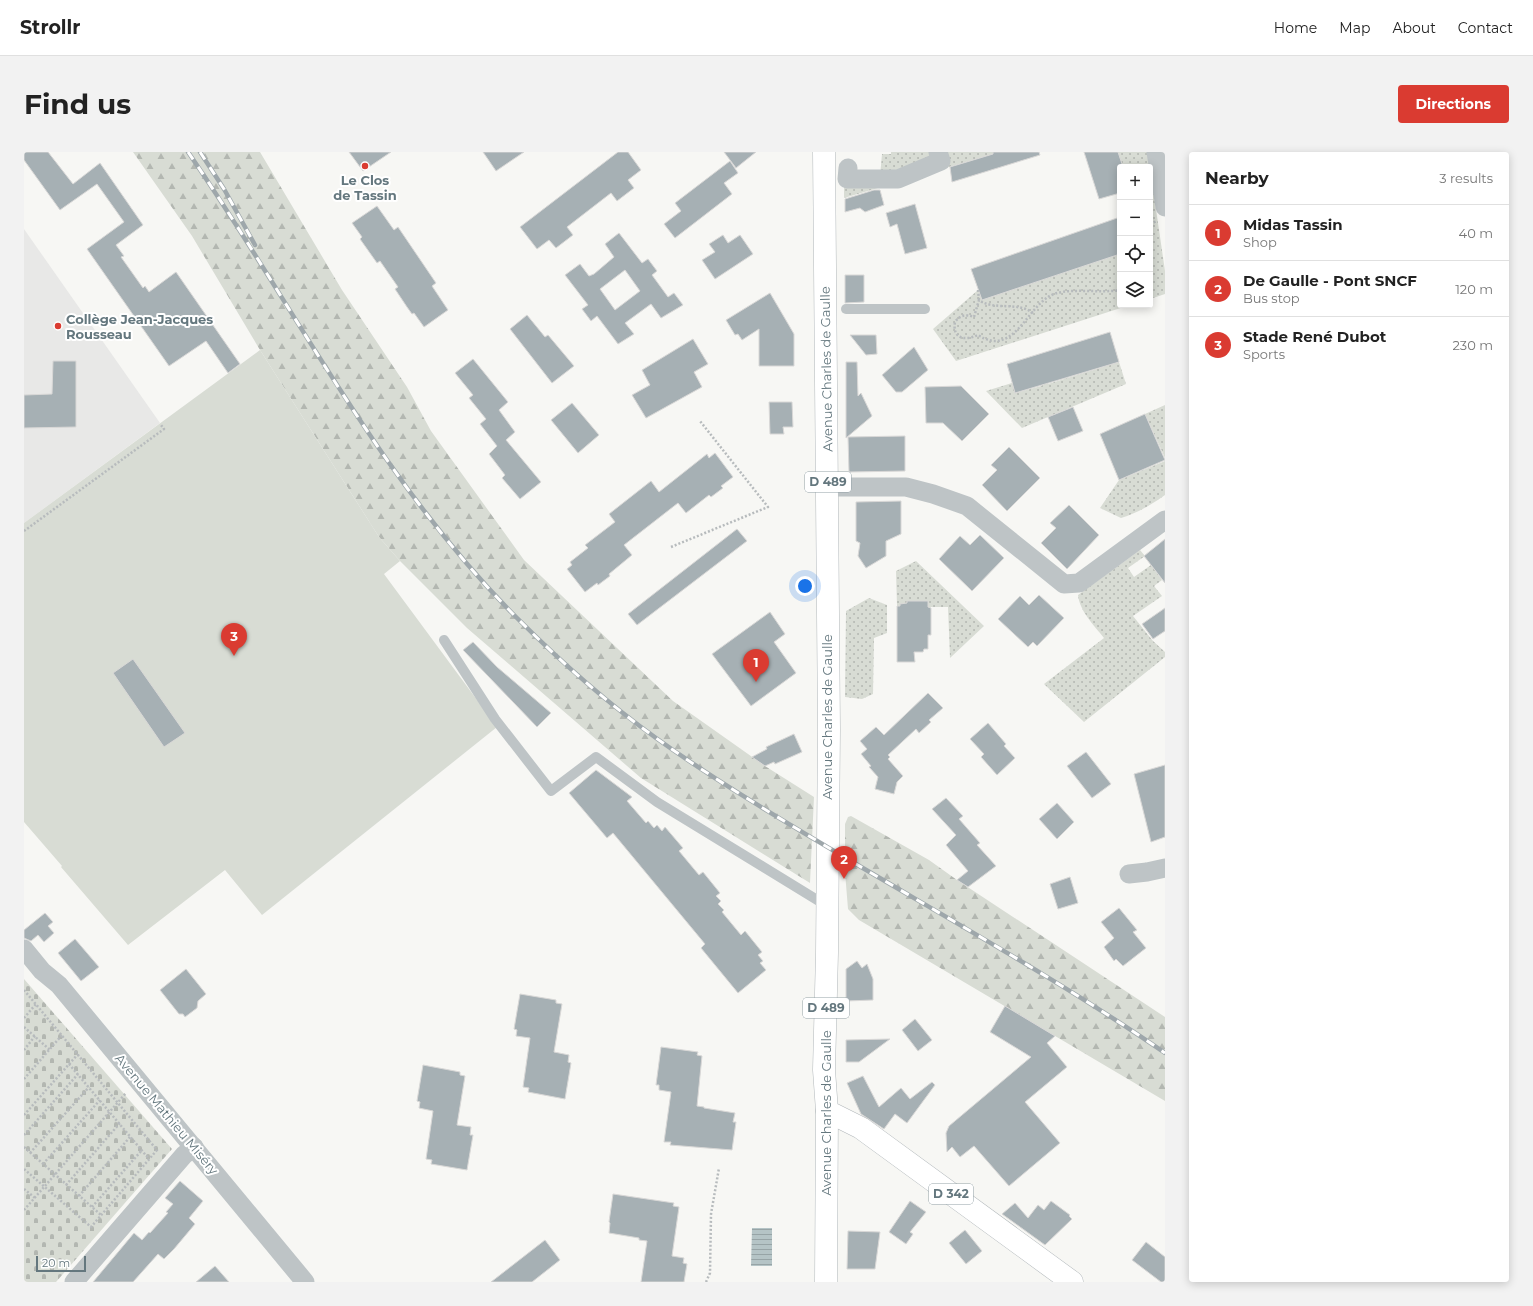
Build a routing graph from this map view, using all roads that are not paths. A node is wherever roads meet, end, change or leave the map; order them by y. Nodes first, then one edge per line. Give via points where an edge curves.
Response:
1 (824, 152) edge
2 (938, 152) edge
3 (1156, 152) edge
4 (848, 168) dead end
5 (1165, 207) edge
6 (846, 309) dead end
7 (925, 309) dead end
8 (828, 487) junction
9 (1165, 520) edge
10 (444, 640) dead end
11 (1165, 868) edge
12 (1129, 874) dead end
13 (828, 906) junction
14 (24, 950) edge
15 (827, 1111) junction
16 (194, 1147) junction
17 (74, 1282) edge
18 (305, 1282) edge
19 (826, 1282) edge
20 (1072, 1282) edge

1 - 8 main road, Avenue Charles de Gaulle / D 489
2 - 4 street via 941,161 898,179 847,179
3 - 5 street
6 - 7 lane
8 - 9 street via 906,487 967,506 1064,584 1079,583
8 - 13 main road, Avenue Charles de Gaulle / D 489
10 - 13 lane via 494,719 551,791 596,757 657,802
11 - 12 street
13 - 15 main road, Avenue Charles de Gaulle / D 489 via 824,1070
14 - 16 street, Avenue Mathieu Miséry via 42,971 59,985
15 - 19 main road, Avenue Charles de Gaulle / D 489
15 - 20 main road, D 342 via 860,1128
16 - 17 street via 184,1155
16 - 18 street, Avenue Mathieu Miséry

